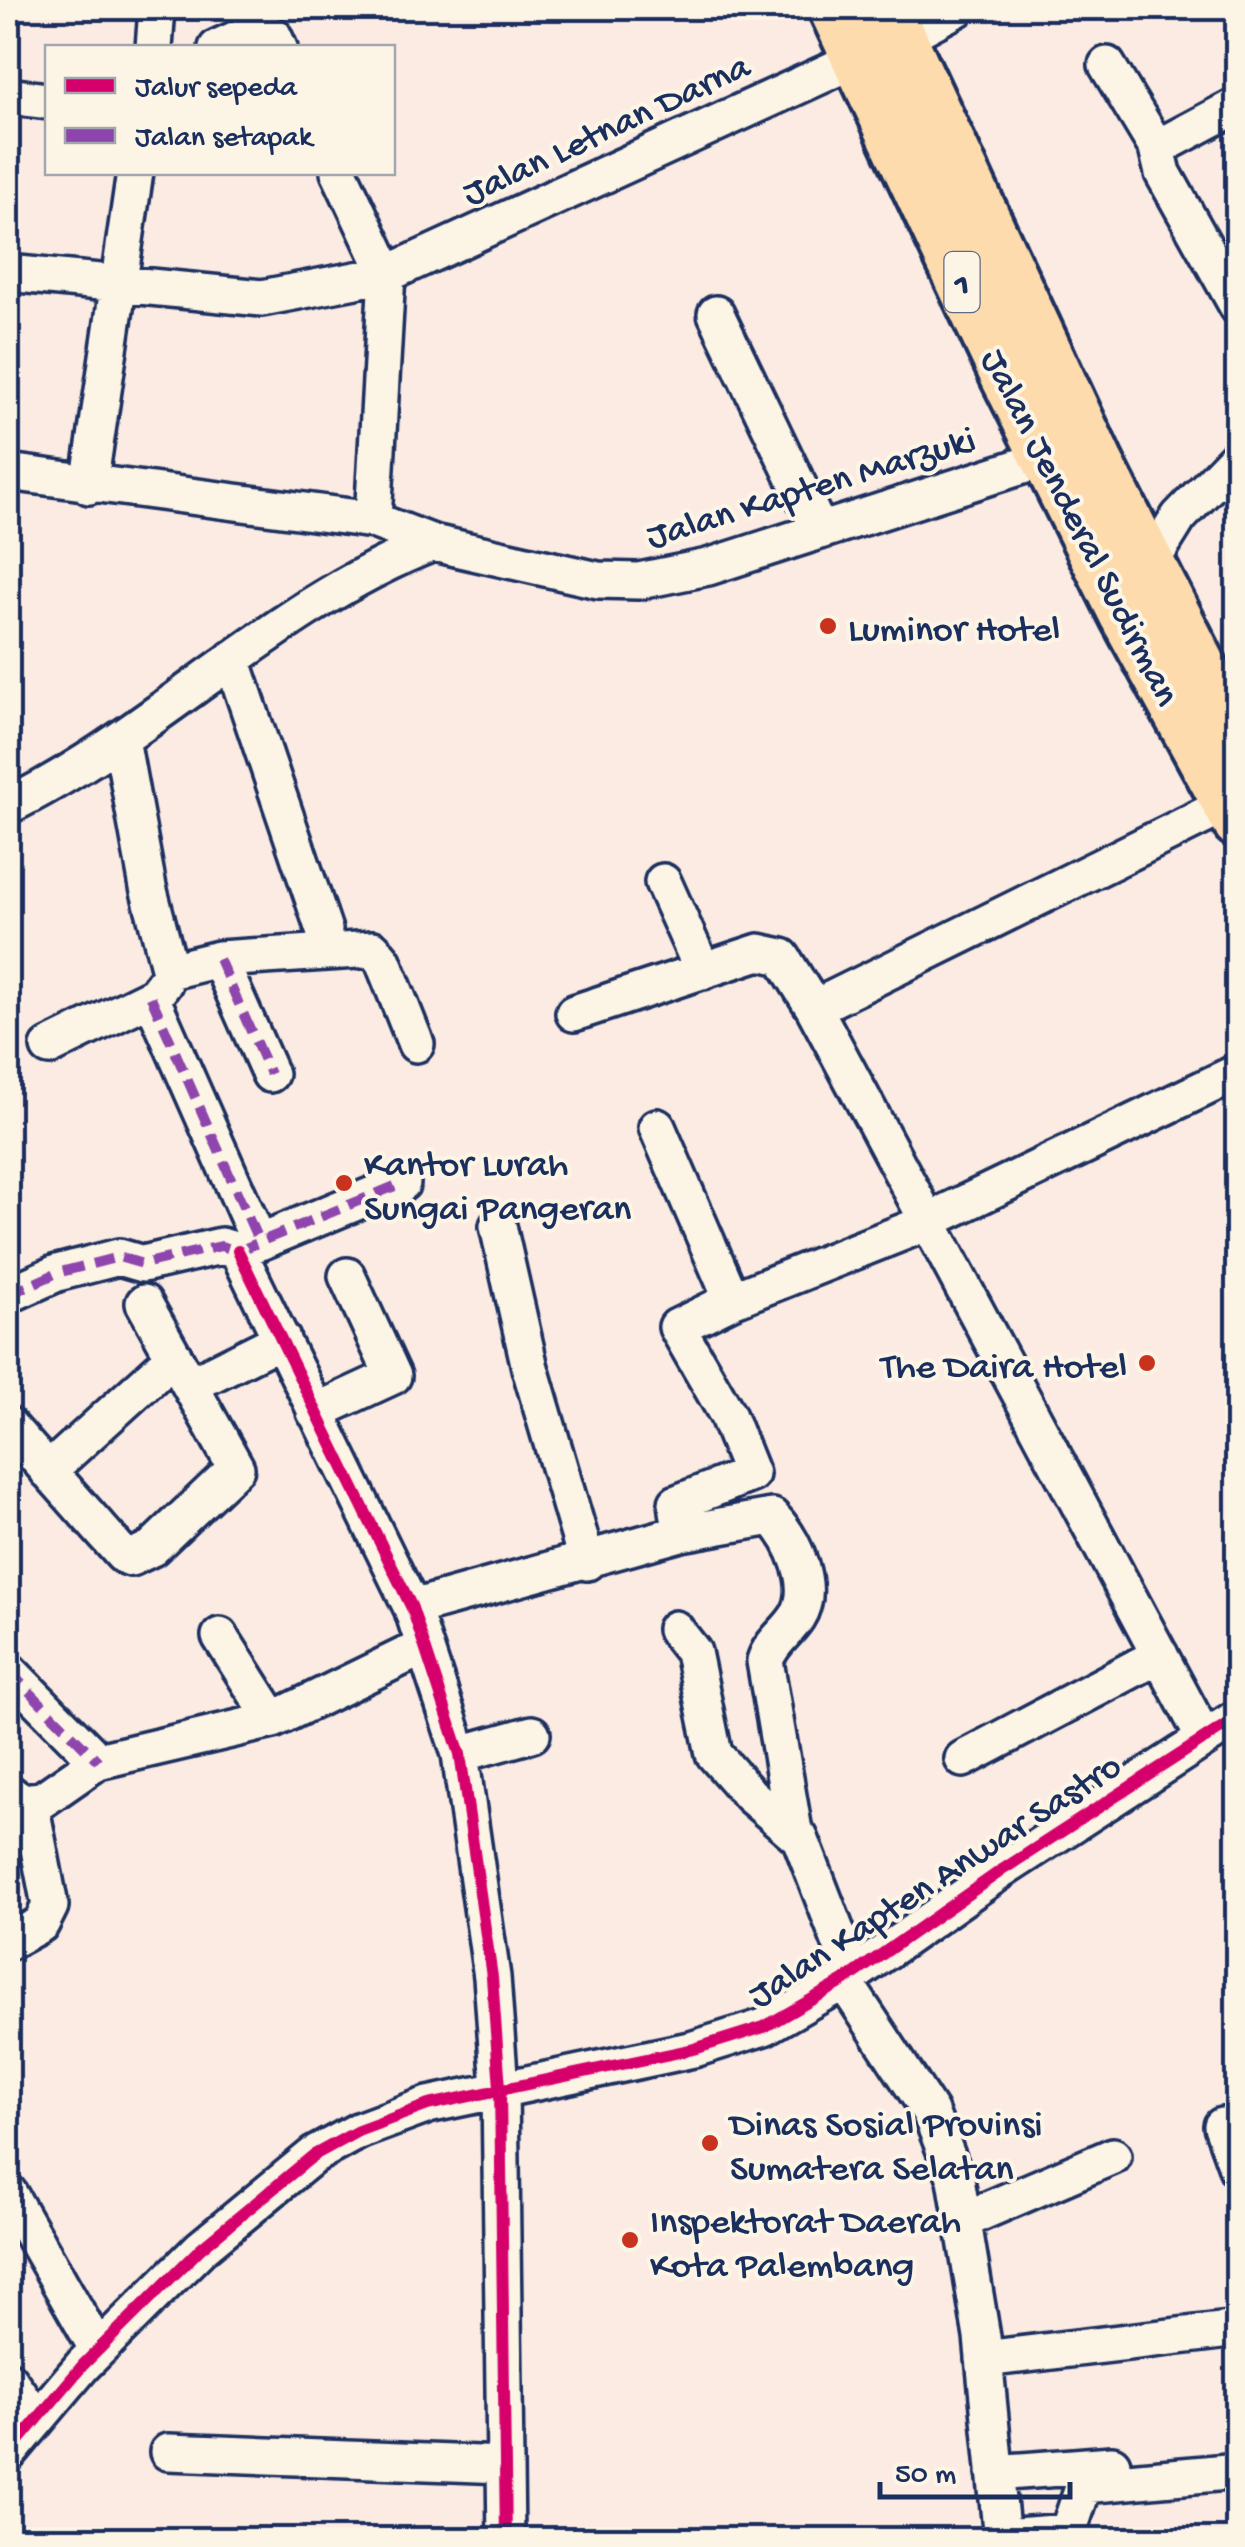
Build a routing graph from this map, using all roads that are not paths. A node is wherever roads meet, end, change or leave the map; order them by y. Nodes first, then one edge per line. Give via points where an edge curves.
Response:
1 (157, 8) edge
2 (834, 8) edge
3 (958, 8) edge
4 (882, 35) edge
5 (269, 38) edge
6 (154, 45) edge
7 (233, 45) edge
8 (1107, 65) dead end
9 (8, 96) edge
10 (45, 102) edge
11 (1238, 105) edge
12 (1157, 148) junction
13 (136, 175) edge
14 (340, 175) edge
15 (8, 273) edge
16 (387, 274) junction
17 (118, 283) junction
18 (1238, 307) edge
19 (716, 314) dead end
20 (1238, 456) edge
21 (1047, 458) junction
22 (8, 472) edge
23 (90, 486) junction
24 (372, 520) junction
25 (820, 530) junction
26 (433, 543) junction
27 (1150, 564) junction
28 (1122, 608) junction
29 (232, 658) junction
30 (121, 739) junction
31 (1238, 739) edge
32 (8, 806) edge
33 (1232, 813) edge
34 (662, 882) dead end
35 (324, 930) dead end
36 (219, 959) junction
37 (703, 970) junction
38 (160, 984) junction
39 (814, 1008) junction
40 (574, 1013) dead end
41 (416, 1044) dead end
42 (49, 1047) dead end
43 (1238, 1072) edge
44 (270, 1074) dead end
45 (657, 1127) dead end
46 (402, 1183) dead end
47 (928, 1221) junction
48 (498, 1226) dead end
49 (249, 1246) junction
50 (347, 1276) dead end
51 (8, 1295) edge
52 (732, 1300) junction
53 (144, 1303) dead end
54 (282, 1339) junction
55 (182, 1371) junction
56 (315, 1412) junction
57 (8, 1426) edge
58 (48, 1470) junction
59 (681, 1533) junction
60 (587, 1562) junction
61 (412, 1608) junction
62 (675, 1629) dead end
63 (220, 1636) dead end
64 (423, 1647) junction
65 (1160, 1655) junction
66 (8, 1670) edge
67 (1238, 1717) edge
68 (273, 1720) junction
69 (532, 1734) dead end
70 (1204, 1738) junction
71 (460, 1754) junction
72 (963, 1759) dead end
73 (98, 1761) junction
74 (19, 1797) edge
75 (794, 1831) junction
76 (8, 1942) edge
77 (849, 1978) junction
78 (500, 2088) junction
79 (1222, 2126) dead end
80 (1113, 2156) dead end
81 (1238, 2170) edge
82 (8, 2192) edge
83 (966, 2219) junction
84 (1238, 2329) edge
85 (98, 2350) junction
86 (984, 2358) junction
87 (8, 2379) edge
88 (36, 2417) junction
89 (168, 2452) dead end
90 (1238, 2453) edge
91 (8, 2454) edge
92 (504, 2466) junction
93 (1238, 2471) edge
94 (995, 2472) junction
95 (1002, 2538) edge
96 (506, 2540) edge

1 - 6 street
2 - 4 highway, Jalan Jenderal Sudirman / 1
3 - 4 street, Jalan Letnan Darna
4 - 16 street, Jalan Letnan Darna
4 - 21 highway, Jalan Jenderal Sudirman / 1
4 - 27 highway, Jalan Jenderal Sudirman / 1
5 - 7 street
8 - 12 street
9 - 10 street
11 - 12 street
12 - 18 street via 1162,173
13 - 17 street
14 - 16 street
15 - 17 street, Jalan Letnan Darna
16 - 17 street, Jalan Letnan Darna via 262,298
16 - 24 street
17 - 23 street
19 - 25 street
20 - 27 street via 1179,517
21 - 25 street, Jalan Kapten Marzuki
21 - 28 highway, Jalan Jenderal Sudirman / 1
22 - 23 street, Jalan Kapten Marzuki
23 - 24 street, Jalan Kapten Marzuki
24 - 26 street, Jalan Kapten Marzuki
25 - 26 street, Jalan Kapten Marzuki via 639,581 598,580
26 - 29 street via 397,557
27 - 28 street
27 - 31 highway, Jalan Jenderal Sudirman / 1
28 - 33 highway, Jalan Jenderal Sudirman / 1
29 - 30 street
29 - 35 street
30 - 32 street
30 - 38 street
33 - 39 street
34 - 37 street
36 - 38 street
36 - 41 street via 374,949
36 - 44 street
37 - 39 street via 759,952 782,957
37 - 40 street
38 - 42 street
38 - 49 street
39 - 47 street
43 - 47 street
45 - 52 street
46 - 49 street
47 - 52 street
47 - 65 street
48 - 60 street via 530,1368
49 - 51 street via 57,1274
49 - 54 street
50 - 56 street via 393,1376
52 - 59 street via 679,1323 678,1331 728,1414 751,1474 676,1503
53 - 55 street
54 - 55 street
54 - 56 street
55 - 58 street
55 - 58 street via 235,1472 139,1556 122,1555
56 - 61 street
57 - 58 street
59 - 60 street
59 - 75 street via 768,1516 796,1557 804,1581 802,1608 765,1661
60 - 61 street
61 - 64 street
62 - 75 street via 693,1652 714,1754
63 - 68 street
64 - 68 street
64 - 71 street
65 - 70 street
65 - 72 street
66 - 73 street
67 - 70 street, Jalan Kapten Anwar Sastro
68 - 73 street
69 - 71 street
70 - 77 street, Jalan Kapten Anwar Sastro
71 - 78 street via 492,1977
73 - 74 street via 66,1786
74 - 76 street via 50,1906 40,1924
75 - 77 street via 810,1859
77 - 78 street, Jalan Kapten Anwar Sastro via 740,2037
77 - 83 street via 930,2112
78 - 85 street, Jalan Kapten Anwar Sastro via 394,2116 314,2155 202,2248
78 - 92 street
79 - 81 street
80 - 83 street
82 - 85 street
83 - 86 street
84 - 86 street
85 - 88 street, Jalan Kapten Anwar Sastro
86 - 94 street
87 - 88 street
88 - 91 street, Jalan Kapten Anwar Sastro
89 - 92 street
90 - 94 street
92 - 96 street
93 - 95 street via 1084,2485 1068,2532
94 - 95 street

